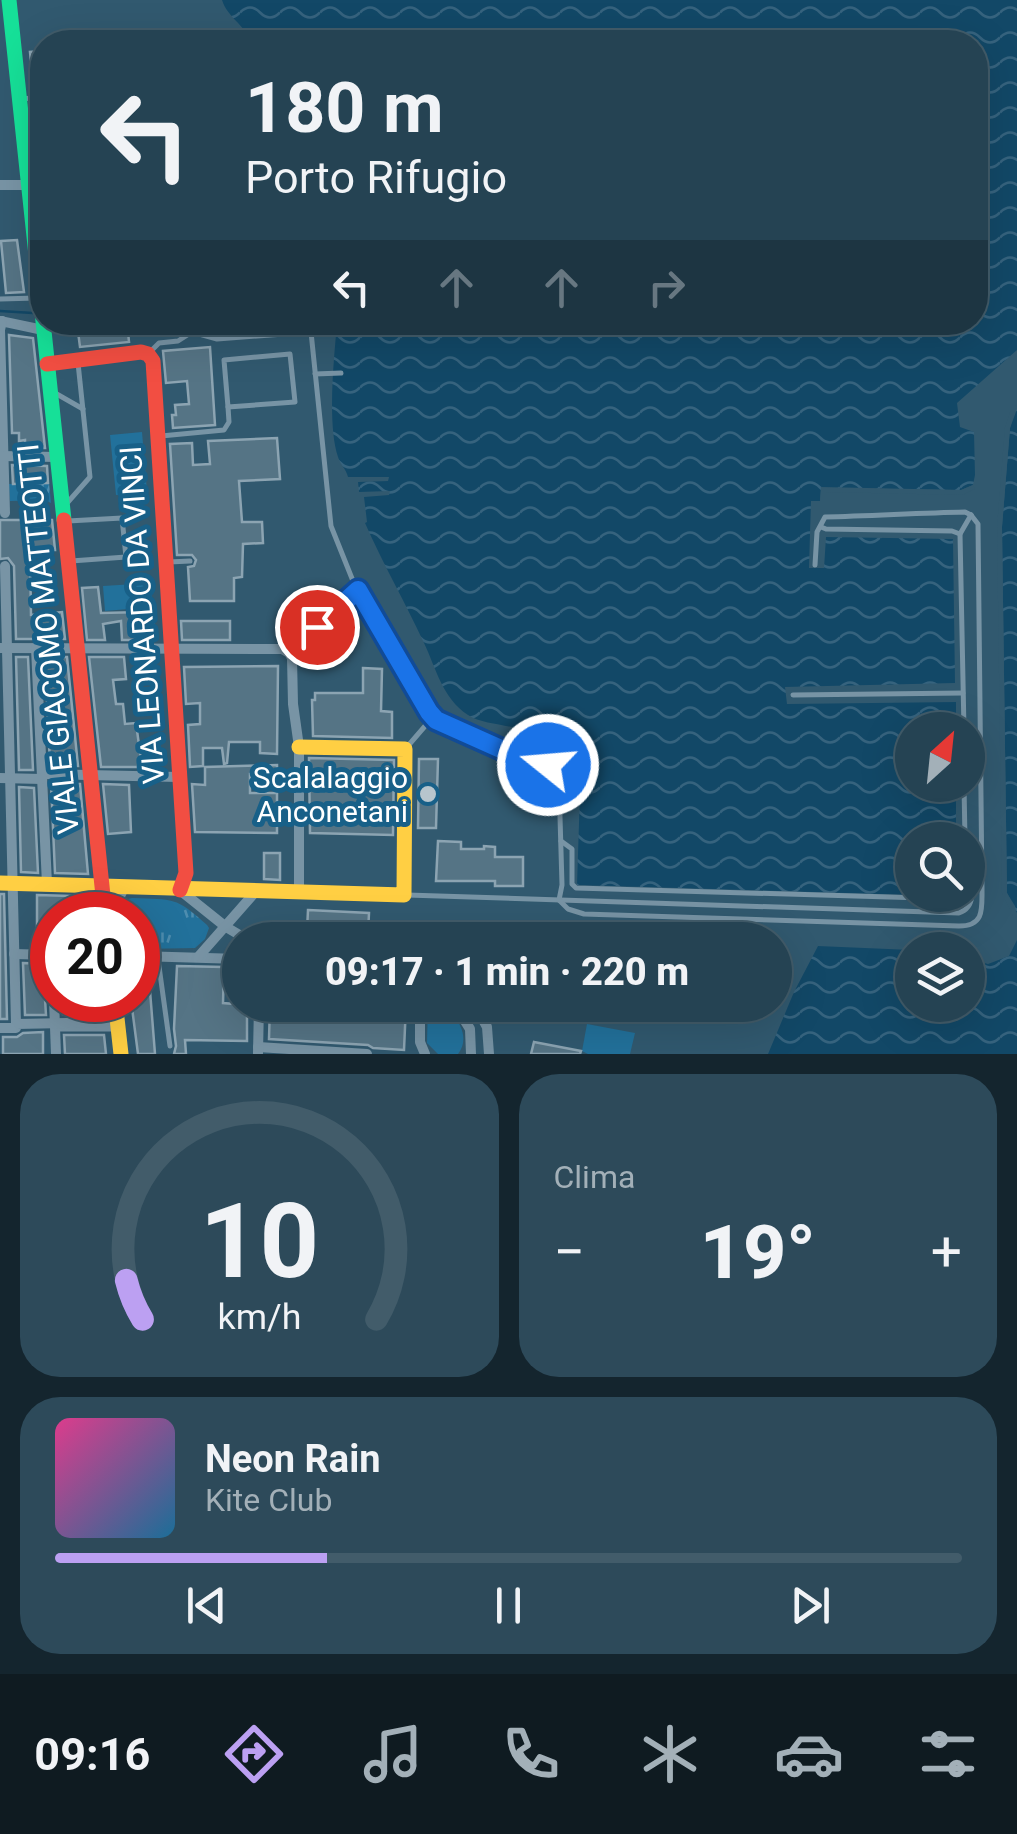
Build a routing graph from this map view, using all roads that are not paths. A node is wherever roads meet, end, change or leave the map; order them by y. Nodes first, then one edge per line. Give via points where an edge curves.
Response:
1 (9, 0) edge
2 (30, 98) edge
3 (19, 99) junction
4 (0, 185) edge
5 (28, 185) junction
6 (30, 205) edge
7 (0, 300) edge
8 (30, 311) edge
9 (30, 317) edge
10 (1, 321) edge
11 (43, 335) edge
12 (187, 335) edge
13 (203, 335) edge
14 (271, 335) edge
15 (311, 335) edge
16 (148, 354) junction
17 (78, 360) junction
18 (47, 364) junction
19 (340, 373) dead end
20 (315, 374) junction
21 (50, 390) junction
22 (228, 407) junction
23 (83, 409) junction
24 (158, 436) junction
25 (2, 456) edge
26 (56, 456) junction
27 (5, 513) dead end
28 (63, 515) junction
29 (971, 515) junction
30 (821, 526) junction
31 (960, 534) junction
32 (190, 561) dead end
33 (68, 562) junction
34 (166, 562) junction
35 (815, 565) dead end
36 (5, 566) dead end
37 (358, 590) junction
38 (3, 648) edge
39 (36, 648) junction
40 (77, 649) junction
41 (171, 649) junction
42 (289, 653) junction
43 (963, 693) junction
44 (794, 695) dead end
45 (964, 712) edge
46 (433, 717) junction
47 (580, 738) dead end
48 (300, 747) junction
49 (405, 749) junction
50 (500, 750) junction
51 (42, 776) junction
52 (90, 776) junction
53 (180, 777) junction
54 (5, 778) edge
55 (560, 841) junction
56 (6, 883) edge
57 (46, 884) junction
58 (102, 885) junction
59 (125, 886) junction
60 (180, 890) junction
61 (257, 890) junction
62 (103, 892) edge
63 (122, 892) edge
64 (299, 892) junction
65 (404, 895) junction
66 (895, 897) edge
67 (560, 900) junction
68 (964, 912) edge
69 (958, 913) junction
70 (231, 922) edge
71 (222, 925) edge
72 (959, 926) junction
73 (222, 932) edge
74 (30, 956) edge
75 (160, 956) edge
76 (14, 957) junction
77 (199, 957) junction
78 (222, 958) edge
79 (0, 960) edge
80 (160, 977) edge
81 (55, 1022) edge
82 (118, 1022) edge
83 (259, 1022) edge
84 (420, 1022) edge
85 (466, 1022) edge
86 (484, 1022) edge
87 (16, 1024) junction
88 (55, 1026) junction
89 (118, 1026) junction
90 (0, 1028) edge
91 (170, 1046) dead end
92 (258, 1051) edge
93 (56, 1054) edge
94 (121, 1054) edge
95 (367, 1054) edge
96 (425, 1054) edge
97 (470, 1054) edge
98 (489, 1054) edge

1 - 3 street, VIALE GIACOMO MATTEOTTI
2 - 3 lane
3 - 5 street, VIALE GIACOMO MATTEOTTI
4 - 5 street
5 - 6 street, VIALE GIACOMO MATTEOTTI
7 - 8 lane
9 - 10 street
10 - 25 street
11 - 18 street, VIALE GIACOMO MATTEOTTI
12 - 16 lane
13 - 14 lane
15 - 20 lane
16 - 17 street
16 - 24 street, VIA LEONARDO DA VINCI
17 - 18 street
17 - 23 lane
18 - 21 street, VIALE GIACOMO MATTEOTTI
19 - 20 lane
20 - 37 lane via 331,526
21 - 23 lane
21 - 26 street, VIALE GIACOMO MATTEOTTI
22 - 22 lane via 294,402 290,354 224,360
22 - 24 lane via 224,430
23 - 28 lane via 90,477
24 - 34 street, VIA LEONARDO DA VINCI
25 - 26 street
25 - 27 street
26 - 28 street, VIALE GIACOMO MATTEOTTI
28 - 33 street, VIALE GIACOMO MATTEOTTI
28 - 33 lane via 122,518 126,558
29 - 30 lane via 827,517
29 - 31 lane
29 - 72 lane via 978,524 982,906 976,923
30 - 31 lane
30 - 35 lane
31 - 43 lane
32 - 34 lane
33 - 40 street, VIALE GIACOMO MATTEOTTI
34 - 41 street, VIA LEONARDO DA VINCI
36 - 38 street
37 - 42 lane
37 - 46 lane
38 - 39 street
38 - 54 street
39 - 40 street
39 - 51 street
40 - 41 street
40 - 52 street, VIALE GIACOMO MATTEOTTI
41 - 42 street
41 - 53 street, VIA LEONARDO DA VINCI
42 - 48 street
43 - 44 lane
43 - 45 lane
46 - 49 lane
46 - 50 lane
47 - 50 lane via 510,740
48 - 49 street
48 - 64 street
49 - 65 street
50 - 55 lane via 554,770
51 - 52 street
51 - 54 street
51 - 57 street
52 - 53 street
52 - 58 street, VIALE GIACOMO MATTEOTTI
53 - 60 street, VIA LEONARDO DA VINCI via 186,873
54 - 56 street
55 - 66 lane via 572,849 576,888
55 - 67 lane
56 - 57 street
56 - 76 street
57 - 58 street
58 - 59 street
58 - 62 street, VIALE GIACOMO MATTEOTTI
59 - 60 street
59 - 63 street
60 - 61 street
60 - 71 street
61 - 64 street
61 - 70 street
64 - 65 street
65 - 67 lane
67 - 69 lane
67 - 72 lane via 584,914
68 - 69 lane
69 - 72 lane
73 - 77 street
74 - 76 street
75 - 77 street
76 - 79 street
76 - 87 street
77 - 78 street
80 - 91 lane
81 - 88 street
82 - 89 street
83 - 92 street
84 - 96 street
85 - 97 street
86 - 98 street
87 - 88 street
87 - 90 street
88 - 89 street
88 - 93 street
89 - 94 street
92 - 95 street

